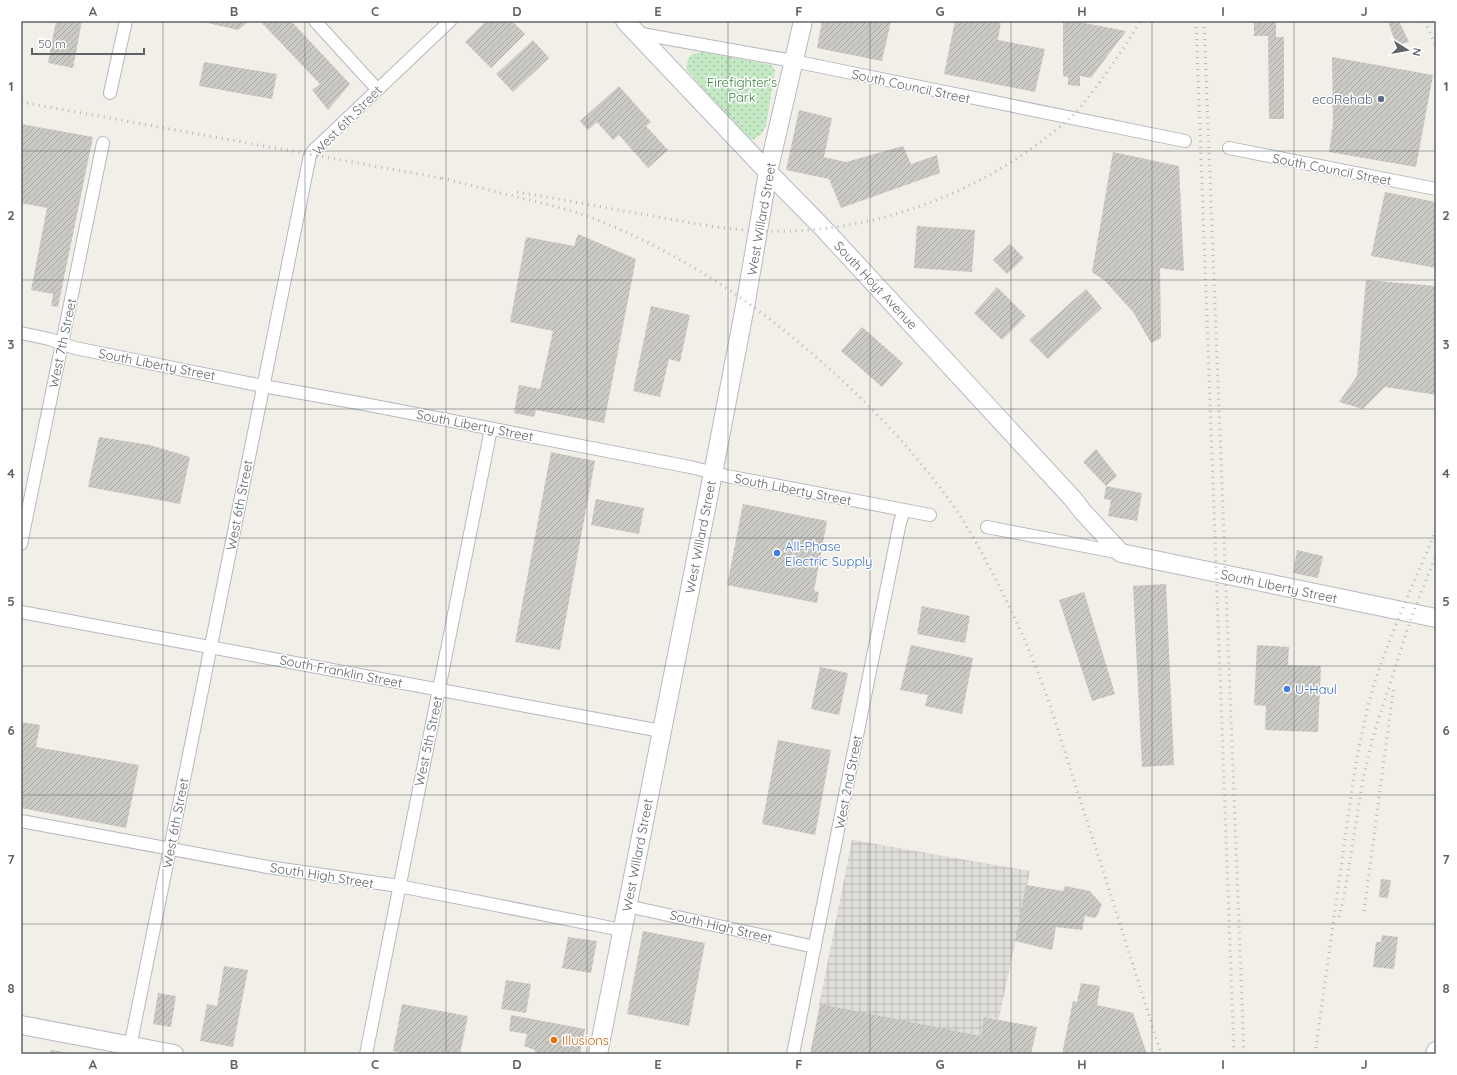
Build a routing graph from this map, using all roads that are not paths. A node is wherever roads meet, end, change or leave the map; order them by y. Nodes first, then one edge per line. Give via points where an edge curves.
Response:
1 (126, 21) edge
2 (315, 21) edge
3 (450, 21) edge
4 (803, 21) edge
5 (631, 27) edge
6 (793, 61) junction
7 (377, 89) junction
8 (110, 93) dead end
9 (1185, 141) dead end
10 (102, 143) dead end
11 (1229, 148) dead end
12 (768, 172) junction
13 (1436, 189) edge
14 (21, 333) edge
15 (62, 344) junction
16 (263, 386) junction
17 (492, 429) junction
18 (713, 472) junction
19 (904, 511) junction
20 (930, 515) dead end
21 (987, 526) dead end
22 (21, 544) edge
23 (1121, 553) junction
24 (21, 612) edge
25 (1436, 618) edge
26 (210, 646) junction
27 (439, 690) junction
28 (661, 731) junction
29 (21, 820) edge
30 (170, 848) junction
31 (399, 886) junction
32 (627, 906) junction
33 (622, 930) junction
34 (815, 947) junction
35 (21, 1025) edge
36 (130, 1050) edge
37 (1436, 1051) edge
38 (174, 1054) edge
39 (366, 1054) edge
40 (598, 1054) edge
41 (793, 1054) edge
42 (1435, 1054) edge

1 - 8 street
2 - 7 street
3 - 7 street, West 6th Street
4 - 6 main road, West Willard Street
5 - 6 street, South Council Street
5 - 12 main road, South Hoyt Avenue
6 - 9 street, South Council Street
6 - 12 main road, West Willard Street
7 - 16 street, West 6th Street via 310,154
10 - 15 street, West 7th Street
11 - 13 street, South Council Street
12 - 18 main road, West Willard Street
12 - 23 main road, South Hoyt Avenue via 829,234
14 - 15 street, South Liberty Street
15 - 16 street, South Liberty Street
15 - 22 street, West 7th Street
16 - 17 street, South Liberty Street
16 - 26 street, West 6th Street
17 - 18 street, South Liberty Street
17 - 27 street, West 5th Street
18 - 19 street, South Liberty Street
18 - 28 main road, West Willard Street
19 - 20 street, South Liberty Street
19 - 34 street, West 2nd Street via 873,649
21 - 23 street
23 - 25 main road, South Liberty Street
24 - 26 street, South Franklin Street
26 - 27 street, South Franklin Street
26 - 30 street, West 6th Street
27 - 28 street, South Franklin Street
27 - 31 street, West 5th Street
28 - 32 main road, West Willard Street
29 - 30 street, South High Street
30 - 31 street, South High Street via 268,867
30 - 36 street, West 6th Street
31 - 33 street, South High Street
31 - 39 street, West 5th Street
32 - 33 main road, West Willard Street
32 - 34 street, South High Street
33 - 40 main road, West Willard Street
34 - 41 street, West 2nd Street
35 - 36 main road
36 - 38 main road
37 - 42 main road

